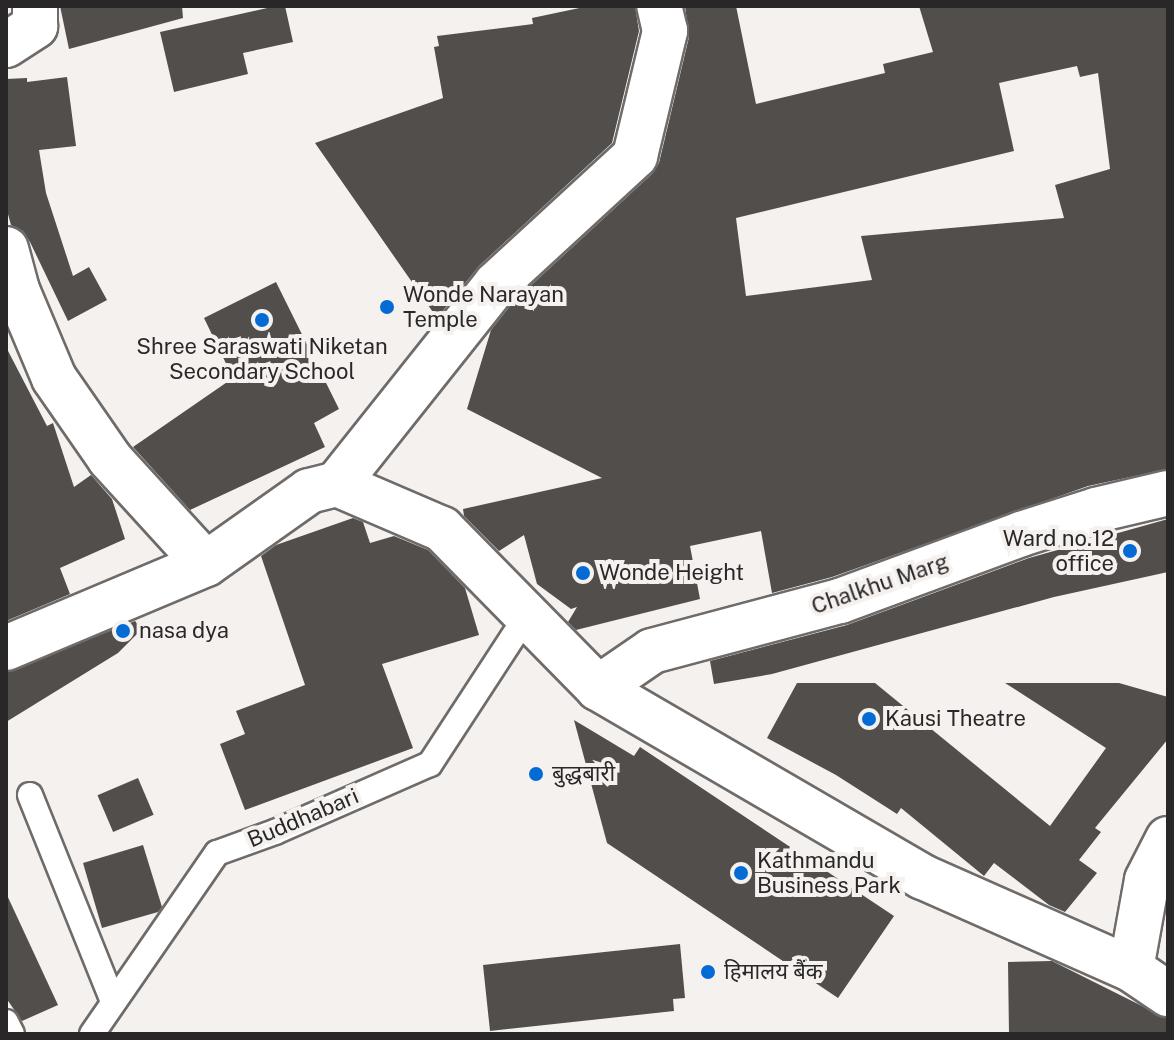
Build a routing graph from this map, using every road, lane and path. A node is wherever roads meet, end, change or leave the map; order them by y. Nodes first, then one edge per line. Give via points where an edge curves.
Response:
1 (35, 6) edge
2 (659, 6) edge
3 (6, 45) edge
4 (6, 249) edge
5 (337, 484) junction
6 (1168, 493) edge
7 (206, 564) junction
8 (526, 617) junction
9 (6, 648) edge
10 (598, 688) junction
11 (30, 795) dead end
12 (1168, 839) edge
13 (1131, 969) junction
14 (1168, 994) edge
15 (113, 1001) junction
16 (6, 1022) edge
17 (12, 1034) edge
18 (92, 1034) edge

1 - 3 street via 35,26
2 - 5 street via 665,31 635,156 496,284
4 - 7 street via 54,378 110,459
5 - 7 street via 309,491
5 - 8 street via 442,529
6 - 10 street, Chalkhu Marg via 1036,529 840,601 652,651
7 - 9 street
8 - 10 street
8 - 15 lane, Buddhabari via 430,764 217,853
10 - 13 street via 923,877
11 - 15 lane
12 - 13 street via 1147,880
13 - 14 street
15 - 18 lane, Buddhabari
16 - 17 lane

